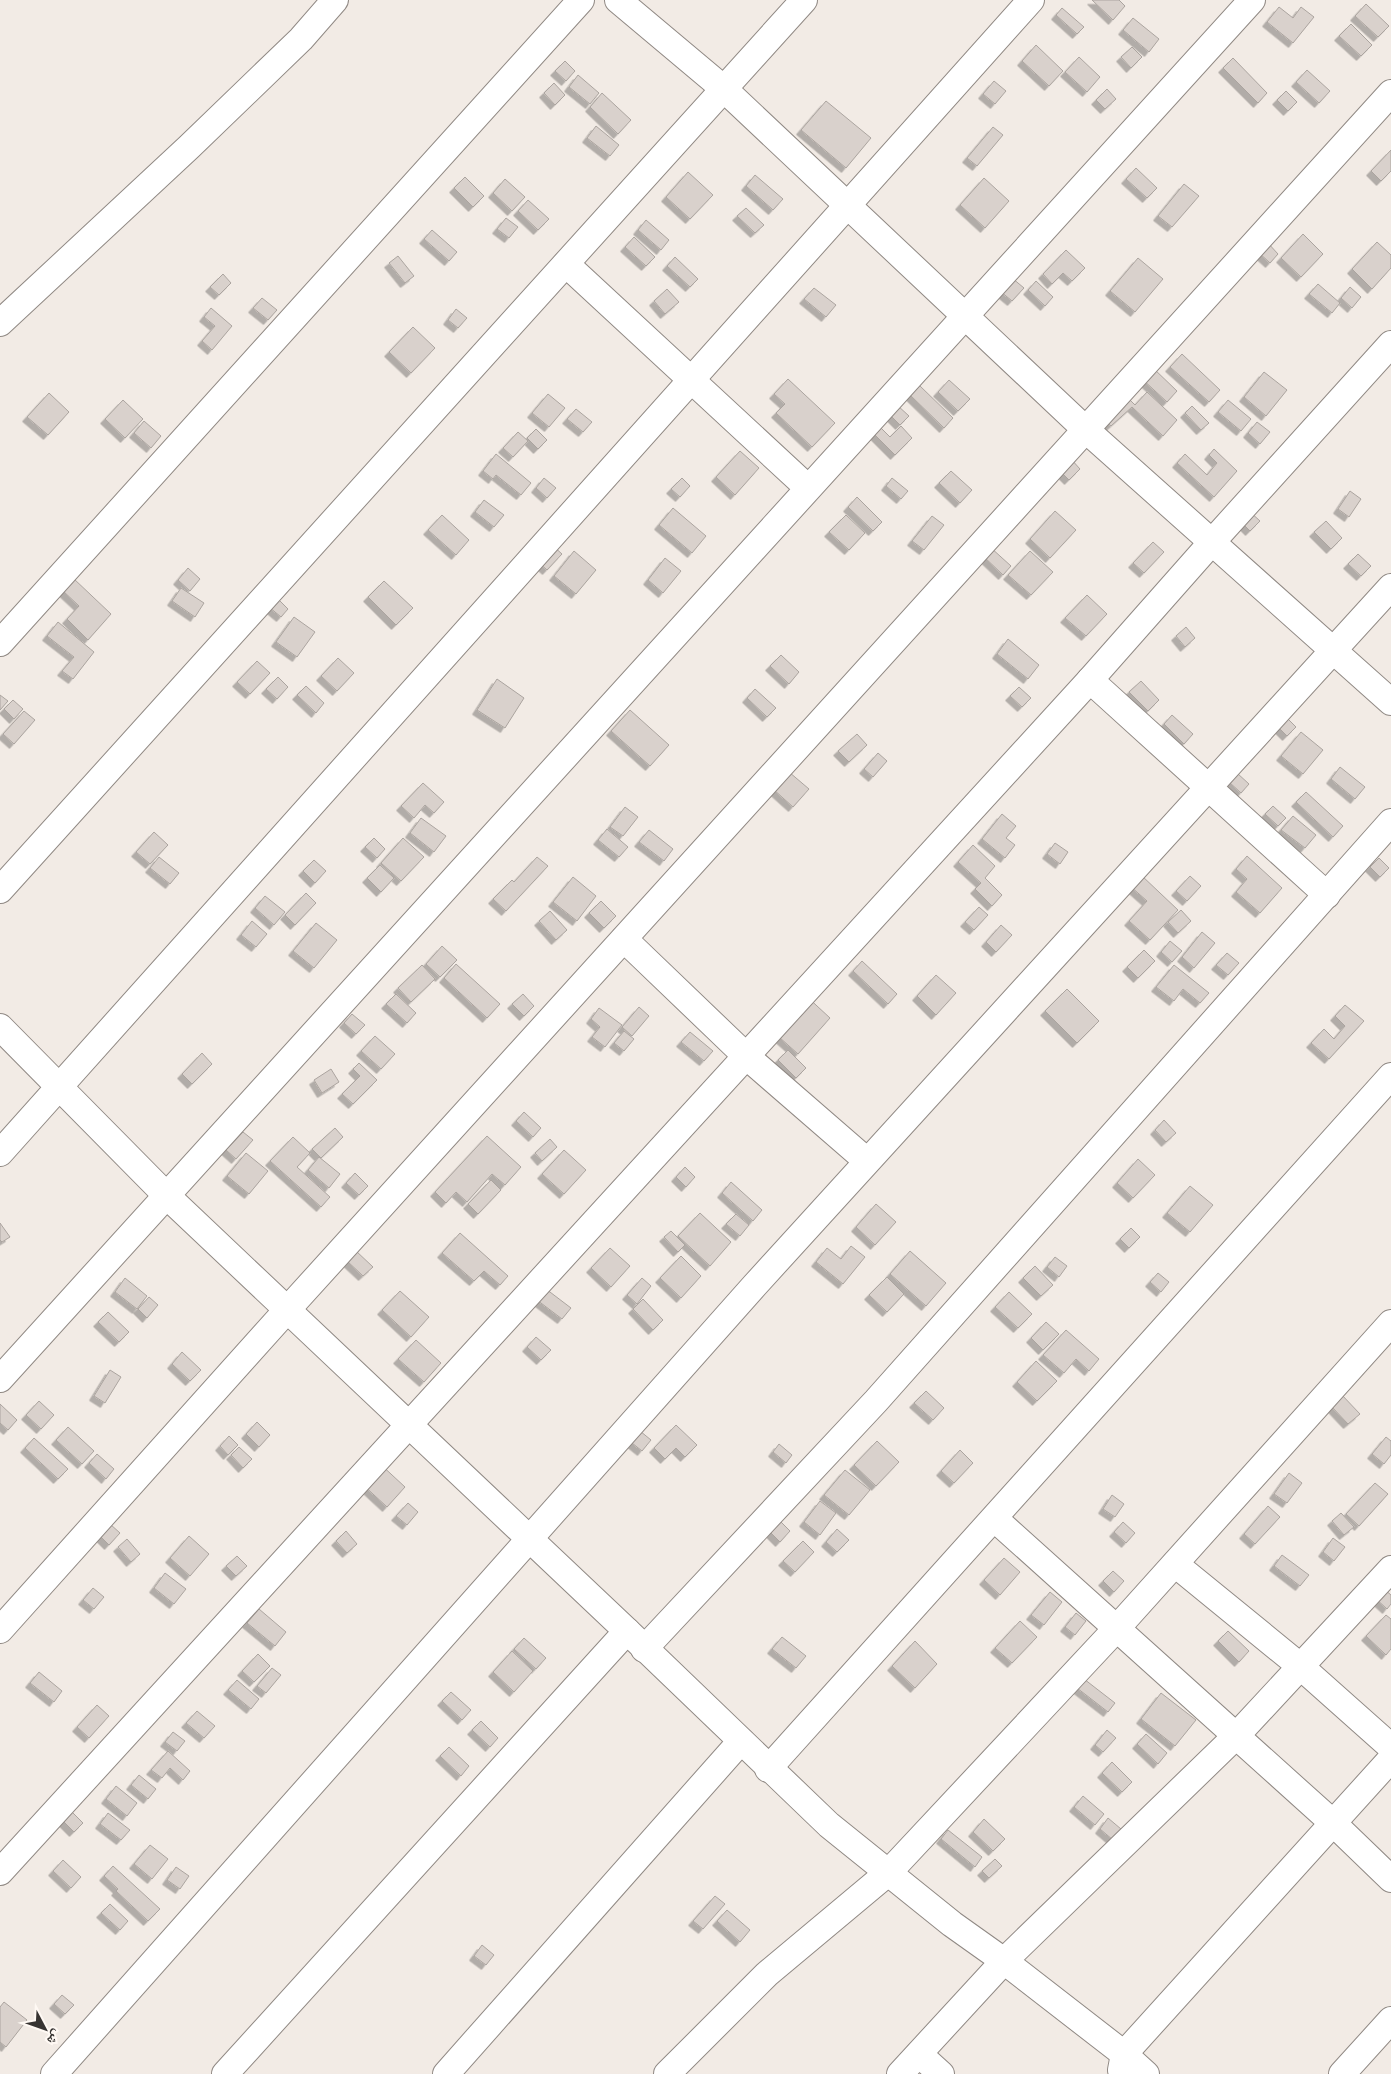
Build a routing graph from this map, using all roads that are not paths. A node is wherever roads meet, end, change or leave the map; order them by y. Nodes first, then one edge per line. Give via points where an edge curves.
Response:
1 (335, 0) edge
2 (581, 0) edge
3 (618, 0) edge
4 (804, 0) edge
5 (1031, 0) edge
6 (1252, 0) edge
7 (724, 89) junction
8 (1391, 93) edge
9 (848, 203) junction
10 (566, 264) junction
11 (966, 314) junction
12 (0, 322) edge
13 (1391, 344) edge
14 (691, 379) junction
15 (1085, 429) junction
16 (808, 488) junction
17 (1212, 542) junction
18 (1391, 587) edge
19 (0, 643) edge
20 (1332, 651) junction
21 (1090, 680) junction
22 (1391, 702) edge
23 (1208, 787) junction
24 (1391, 822) edge
25 (0, 890) edge
26 (1327, 895) junction
27 (624, 939) junction
28 (0, 1027) edge
29 (746, 1056) junction
30 (1391, 1076) edge
31 (60, 1088) junction
32 (0, 1153) edge
33 (867, 1161) junction
34 (167, 1196) junction
35 (286, 1310) junction
36 (1391, 1323) edge
37 (0, 1378) edge
38 (409, 1426) junction
39 (995, 1519) junction
40 (529, 1540) junction
41 (1175, 1564) junction
42 (1391, 1570) edge
43 (1116, 1628) junction
44 (0, 1630) edge
45 (636, 1640) junction
46 (1300, 1666) junction
47 (1236, 1736) junction
48 (741, 1741) junction
49 (1391, 1748) edge
50 (1391, 1759) edge
51 (768, 1769) junction
52 (1333, 1823) junction
53 (0, 1872) edge
54 (889, 1872) junction
55 (1391, 1879) edge
56 (1004, 1961) junction
57 (1391, 2020) edge
58 (919, 2054) junction
59 (1122, 2064) edge
60 (54, 2074) edge
61 (225, 2074) edge
62 (446, 2074) edge
63 (667, 2074) edge
64 (900, 2074) edge
65 (941, 2074) edge
66 (1146, 2074) edge
67 (1342, 2074) edge

1 - 12 street via 301,39 189,147
2 - 19 street
3 - 7 street
4 - 7 street
5 - 9 street
6 - 11 street
7 - 9 street
7 - 10 street
8 - 15 street
9 - 11 street
9 - 14 street
10 - 14 street
10 - 25 street
11 - 15 street
11 - 16 street
13 - 17 street
14 - 16 street
14 - 31 street
15 - 17 street
15 - 27 street
16 - 34 street
17 - 20 street
17 - 21 street
18 - 20 street
20 - 22 street
20 - 23 street
21 - 23 street
21 - 29 street
23 - 26 street
23 - 33 street
24 - 26 street
26 - 45 street via 876,1401
27 - 29 street
27 - 35 street
28 - 31 street
29 - 33 street
29 - 38 street
30 - 39 street
31 - 32 street
31 - 34 street
33 - 40 street
34 - 35 street
34 - 37 street
35 - 38 street
35 - 44 street
36 - 41 street
38 - 40 street
38 - 53 street
39 - 43 street
39 - 51 street
40 - 45 street
40 - 60 street
41 - 43 street
41 - 46 street
42 - 46 street
43 - 47 street
43 - 54 street
45 - 48 street
45 - 61 street
46 - 47 street
46 - 49 street
47 - 52 street
47 - 56 street
48 - 51 street
48 - 62 street
50 - 52 street
51 - 54 street via 829,1825
52 - 55 street
52 - 59 street
54 - 56 street via 952,1924
54 - 63 street via 767,1974
56 - 58 street
56 - 59 street
57 - 67 street
58 - 64 street
58 - 65 street
59 - 66 street

